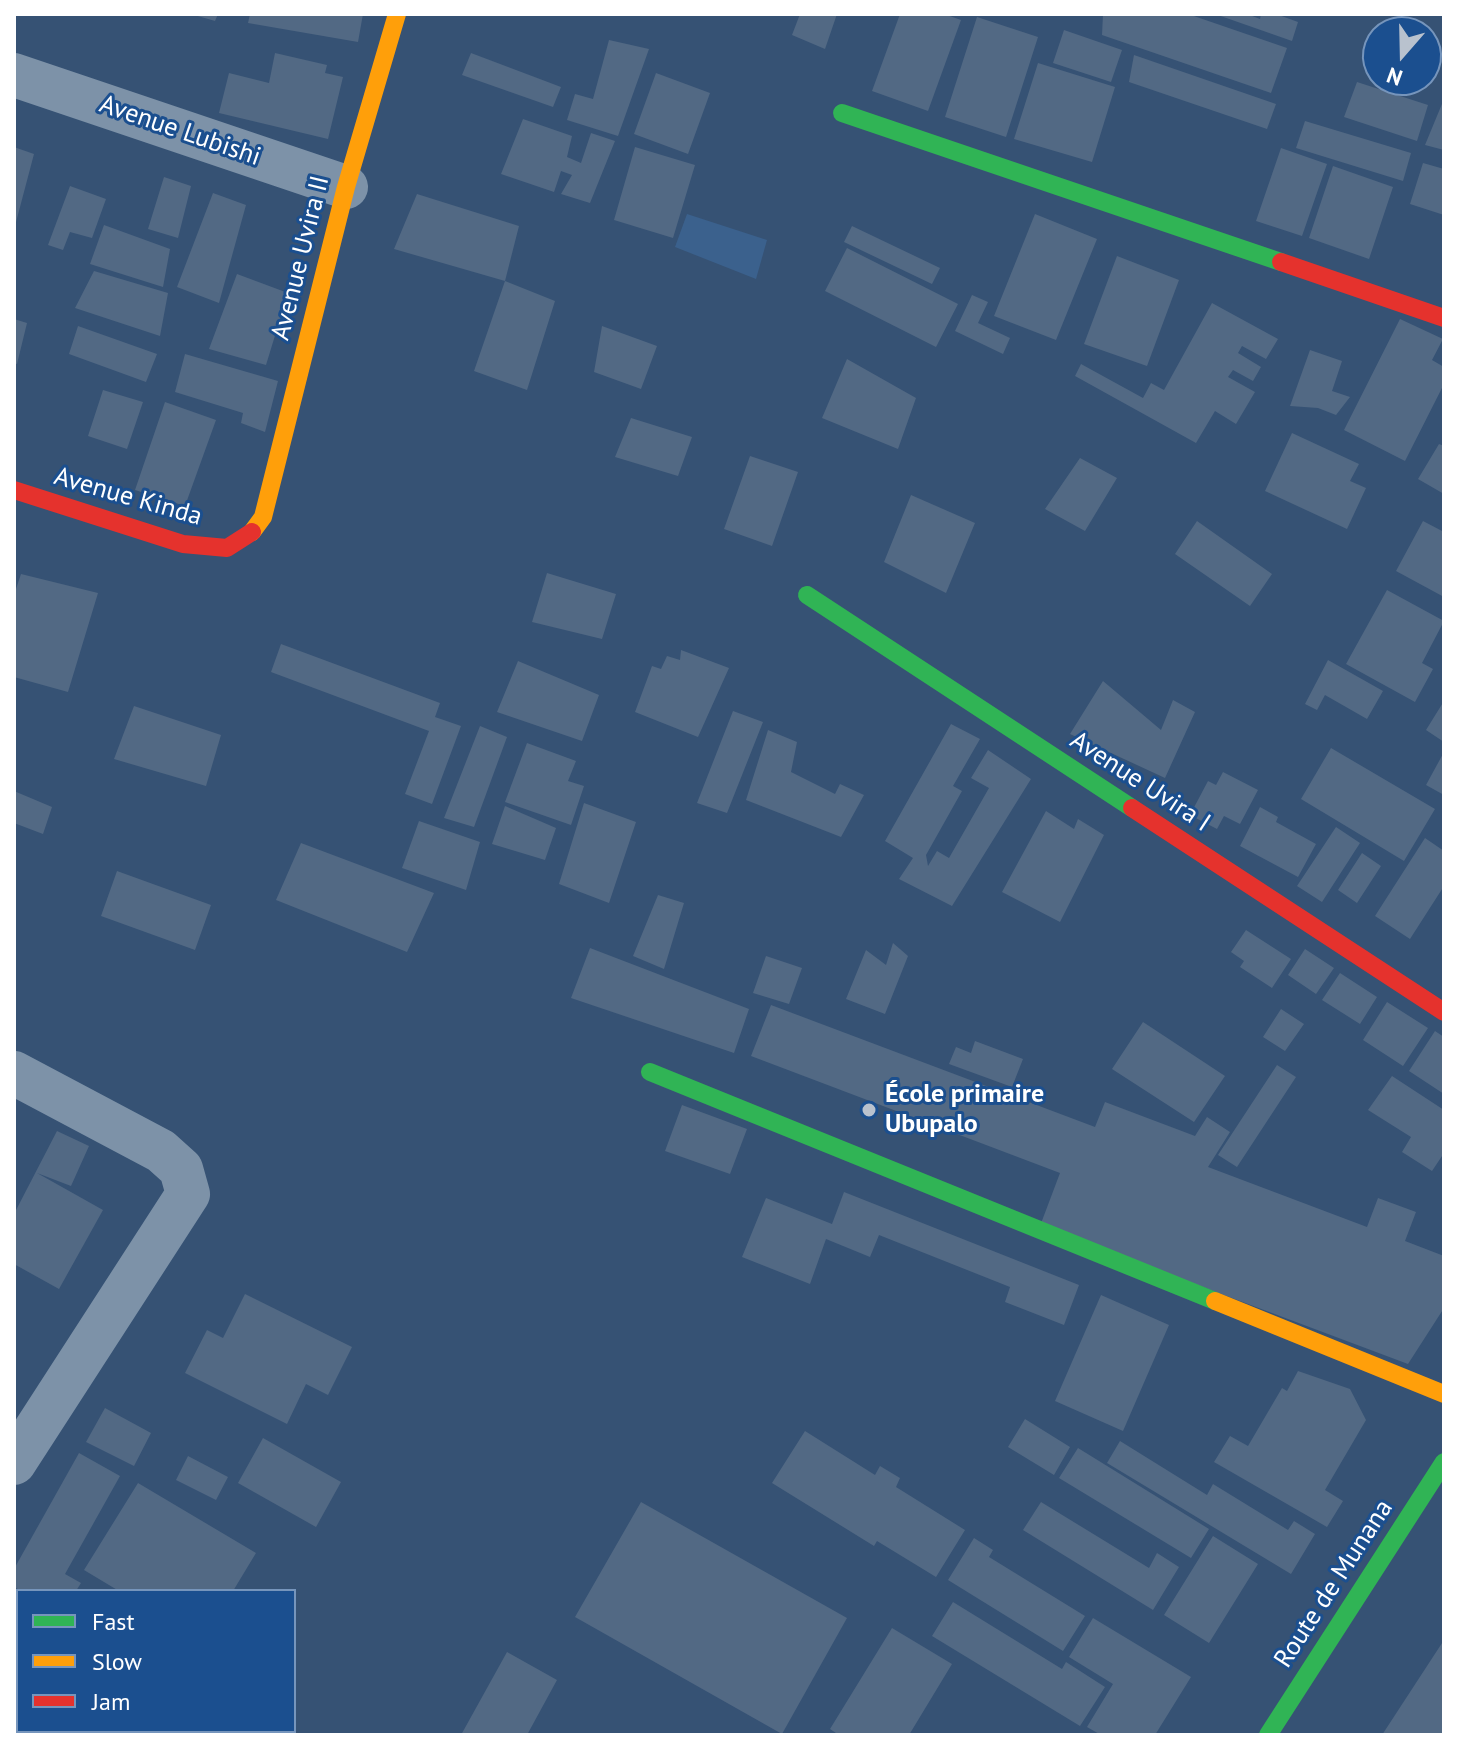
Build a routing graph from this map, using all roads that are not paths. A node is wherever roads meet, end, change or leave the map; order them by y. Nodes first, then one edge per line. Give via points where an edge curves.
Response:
1 (397, 14) edge
2 (14, 75) edge
3 (842, 113) dead end
4 (346, 187) junction
5 (1444, 318) edge
6 (14, 490) edge
7 (263, 517) joint
8 (807, 595) dead end
9 (1444, 1012) edge
10 (650, 1072) dead end
11 (14, 1073) edge
12 (1444, 1394) edge
13 (1444, 1462) edge
14 (14, 1463) edge
15 (1268, 1735) edge

1 - 4 street, Avenue Uvira II
2 - 4 street, Avenue Lubishi
3 - 5 street
4 - 7 street, Avenue Uvira II
6 - 7 street, Avenue Kinda via 149,535 213,549 241,543
8 - 9 street, Avenue Uvira I
10 - 12 street
11 - 14 street via 161,1151 181,1169 188,1194
13 - 15 street, Route de Munana

